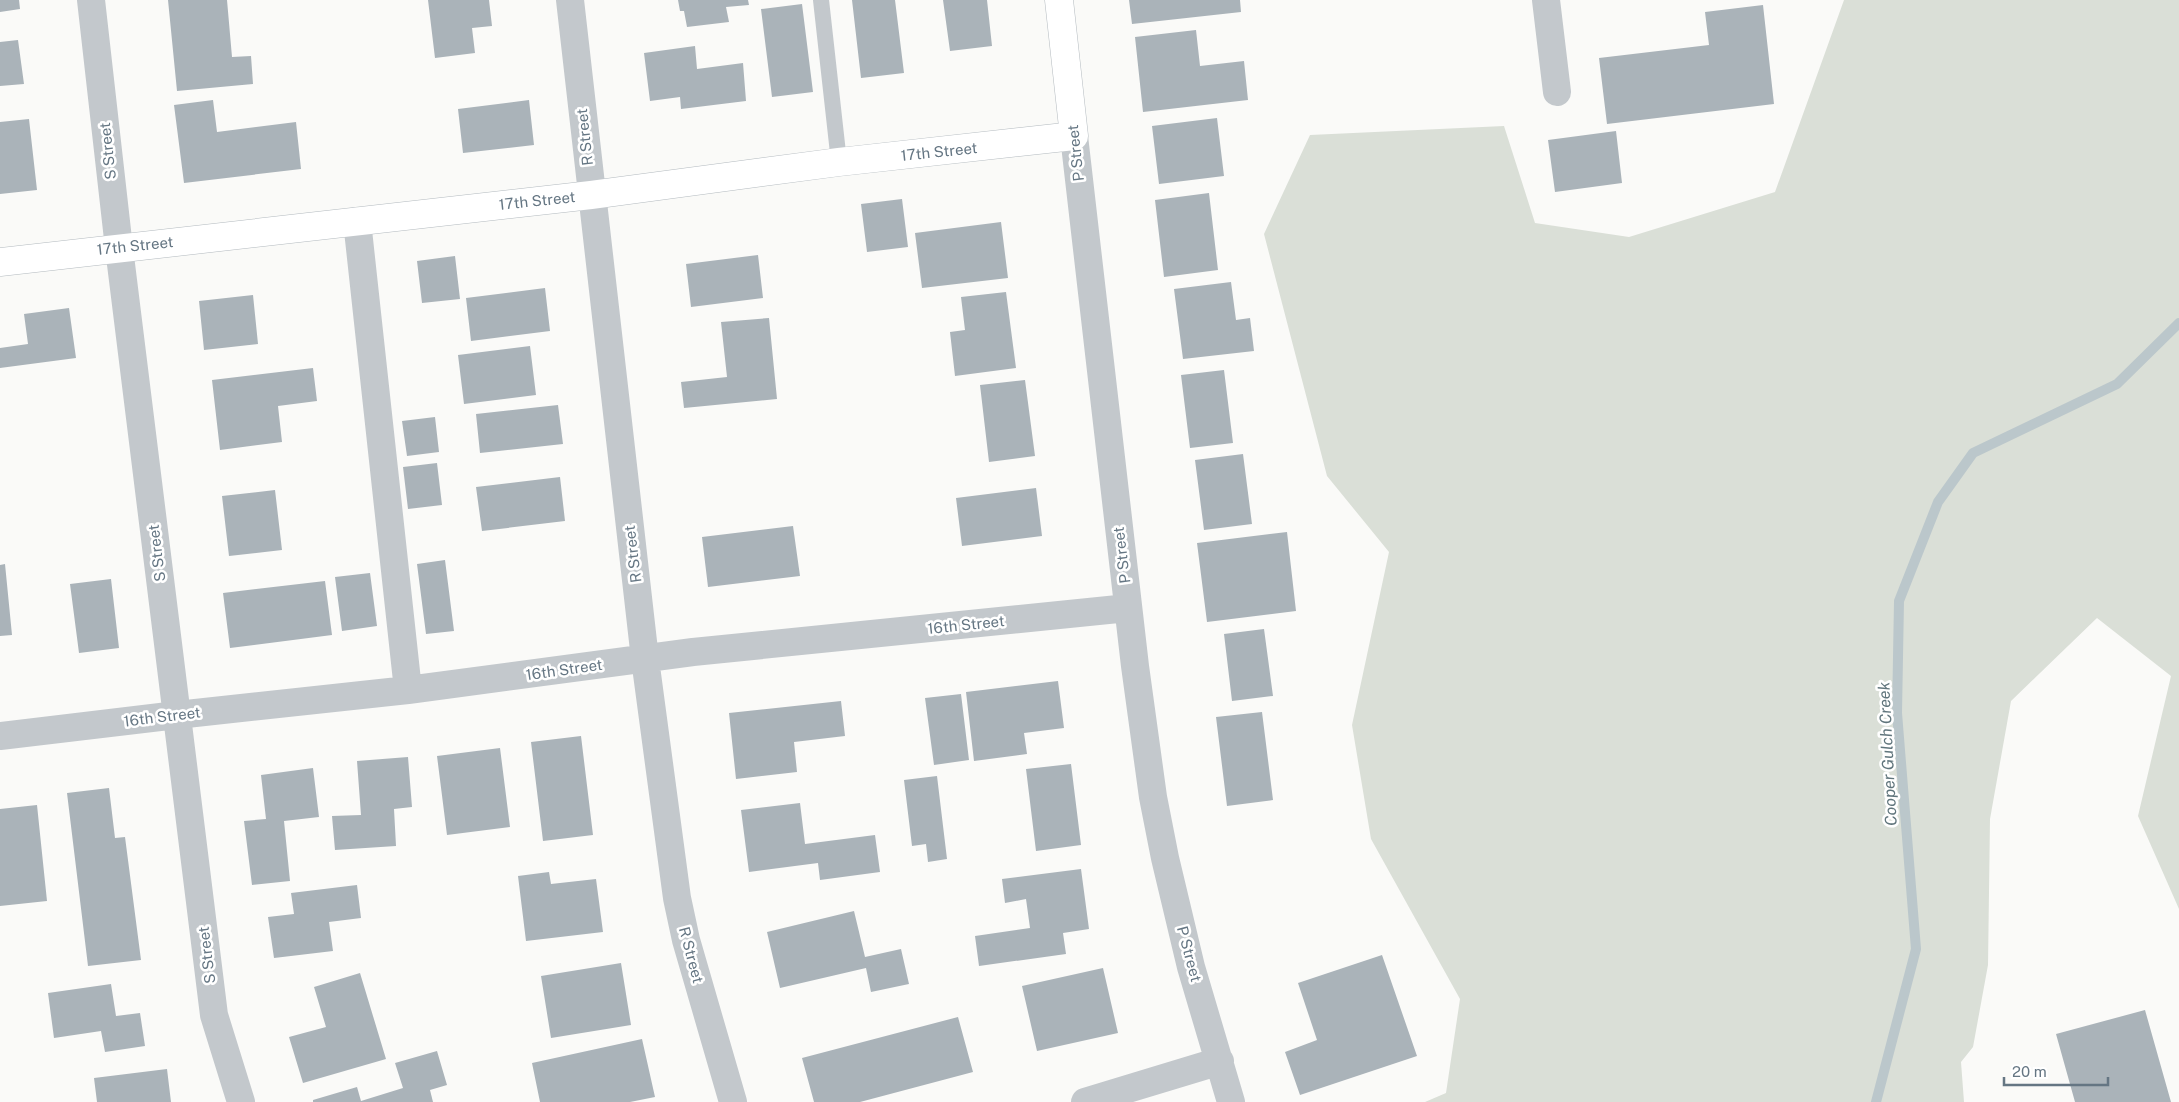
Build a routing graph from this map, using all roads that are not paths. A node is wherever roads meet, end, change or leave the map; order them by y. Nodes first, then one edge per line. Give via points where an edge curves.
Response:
1 (91, 0) edge
2 (570, 0) edge
3 (821, 0) edge
4 (1059, 0) edge
5 (1546, 0) edge
6 (1557, 92) dead end
7 (1074, 136) junction
8 (839, 162) junction
9 (591, 195) junction
10 (357, 221) junction
11 (119, 248) junction
12 (0, 262) edge
13 (1128, 608) junction
14 (645, 659) junction
15 (408, 690) junction
16 (177, 715) junction
17 (0, 736) edge
18 (1220, 1061) junction
19 (241, 1102) edge
20 (733, 1102) edge
21 (1085, 1102) edge
22 (1231, 1102) edge

1 - 11 street, S Street
2 - 9 street, R Street
3 - 8 lane
4 - 7 street, P Street
5 - 6 street
7 - 8 street, 17th Street
7 - 13 street, P Street
8 - 9 street, 17th Street
9 - 10 street, 17th Street
9 - 14 street, R Street
10 - 11 street, 17th Street
10 - 15 street
11 - 12 street, 17th Street
11 - 16 street, S Street
13 - 14 street, 16th Street
13 - 18 street, P Street via 1144,734 1165,858 1191,967
14 - 15 street, 16th Street
14 - 20 street, R Street via 676,898
15 - 16 street, 16th Street
16 - 17 street, 16th Street
16 - 19 street, S Street via 214,1015
18 - 21 street
18 - 22 street, P Street

